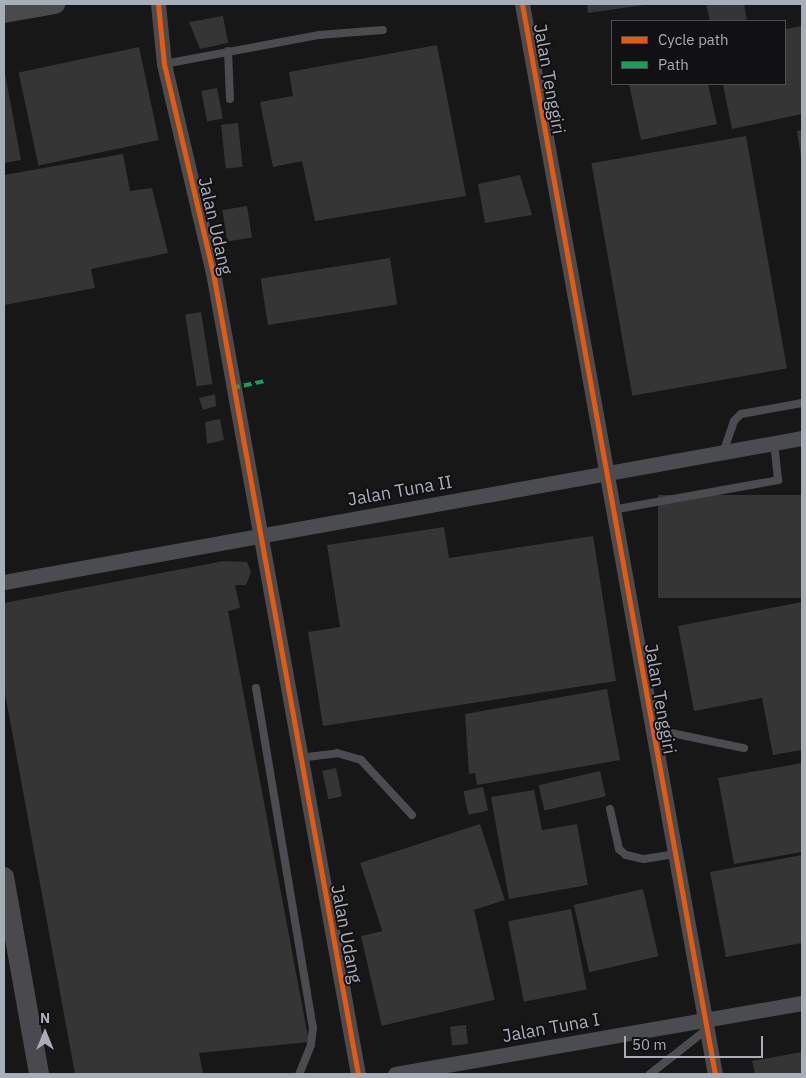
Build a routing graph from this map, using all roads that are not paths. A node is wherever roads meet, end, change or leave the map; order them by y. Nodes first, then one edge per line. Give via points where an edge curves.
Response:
1 (48, 4) edge
2 (158, 4) edge
3 (522, 4) edge
4 (4, 13) edge
5 (382, 30) dead end
6 (228, 51) junction
7 (164, 64) junction
8 (230, 99) dead end
9 (802, 403) edge
10 (802, 438) edge
11 (774, 444) junction
12 (723, 453) junction
13 (605, 474) junction
14 (612, 511) junction
15 (257, 535) junction
16 (4, 582) edge
17 (256, 688) dead end
18 (652, 729) junction
19 (744, 748) dead end
20 (299, 758) junction
21 (610, 808) dead end
22 (412, 815) dead end
23 (675, 854) junction
24 (4, 877) edge
25 (802, 1002) edge
26 (706, 1025) junction
27 (38, 1074) edge
28 (299, 1074) edge
29 (358, 1074) edge
30 (395, 1074) edge
31 (650, 1074) edge
32 (715, 1074) edge

1 - 4 street
2 - 7 street, Jalan Udang
3 - 13 street, Jalan Tenggiri
5 - 6 lane
6 - 7 lane
6 - 8 lane
7 - 15 street, Jalan Udang via 214,278
9 - 12 lane via 741,414 734,421
10 - 11 street, Jalan Tuna II
11 - 12 street, Jalan Tuna II
11 - 14 lane via 778,480
12 - 13 street, Jalan Tuna II
13 - 14 street, Jalan Tenggiri
13 - 15 street, Jalan Tuna II
14 - 18 street, Jalan Tenggiri
15 - 16 street, Jalan Tuna II
15 - 20 street, Jalan Udang
17 - 28 lane via 313,1028
18 - 19 lane
18 - 23 street, Jalan Tenggiri
20 - 22 lane via 337,753 361,760
20 - 29 street, Jalan Udang
21 - 23 lane via 619,849 626,855 644,859
23 - 26 street, Jalan Tenggiri
24 - 27 street
25 - 26 street, Jalan Tuna I
26 - 30 street, Jalan Tuna I
26 - 31 lane
26 - 32 street, Jalan Tenggiri

